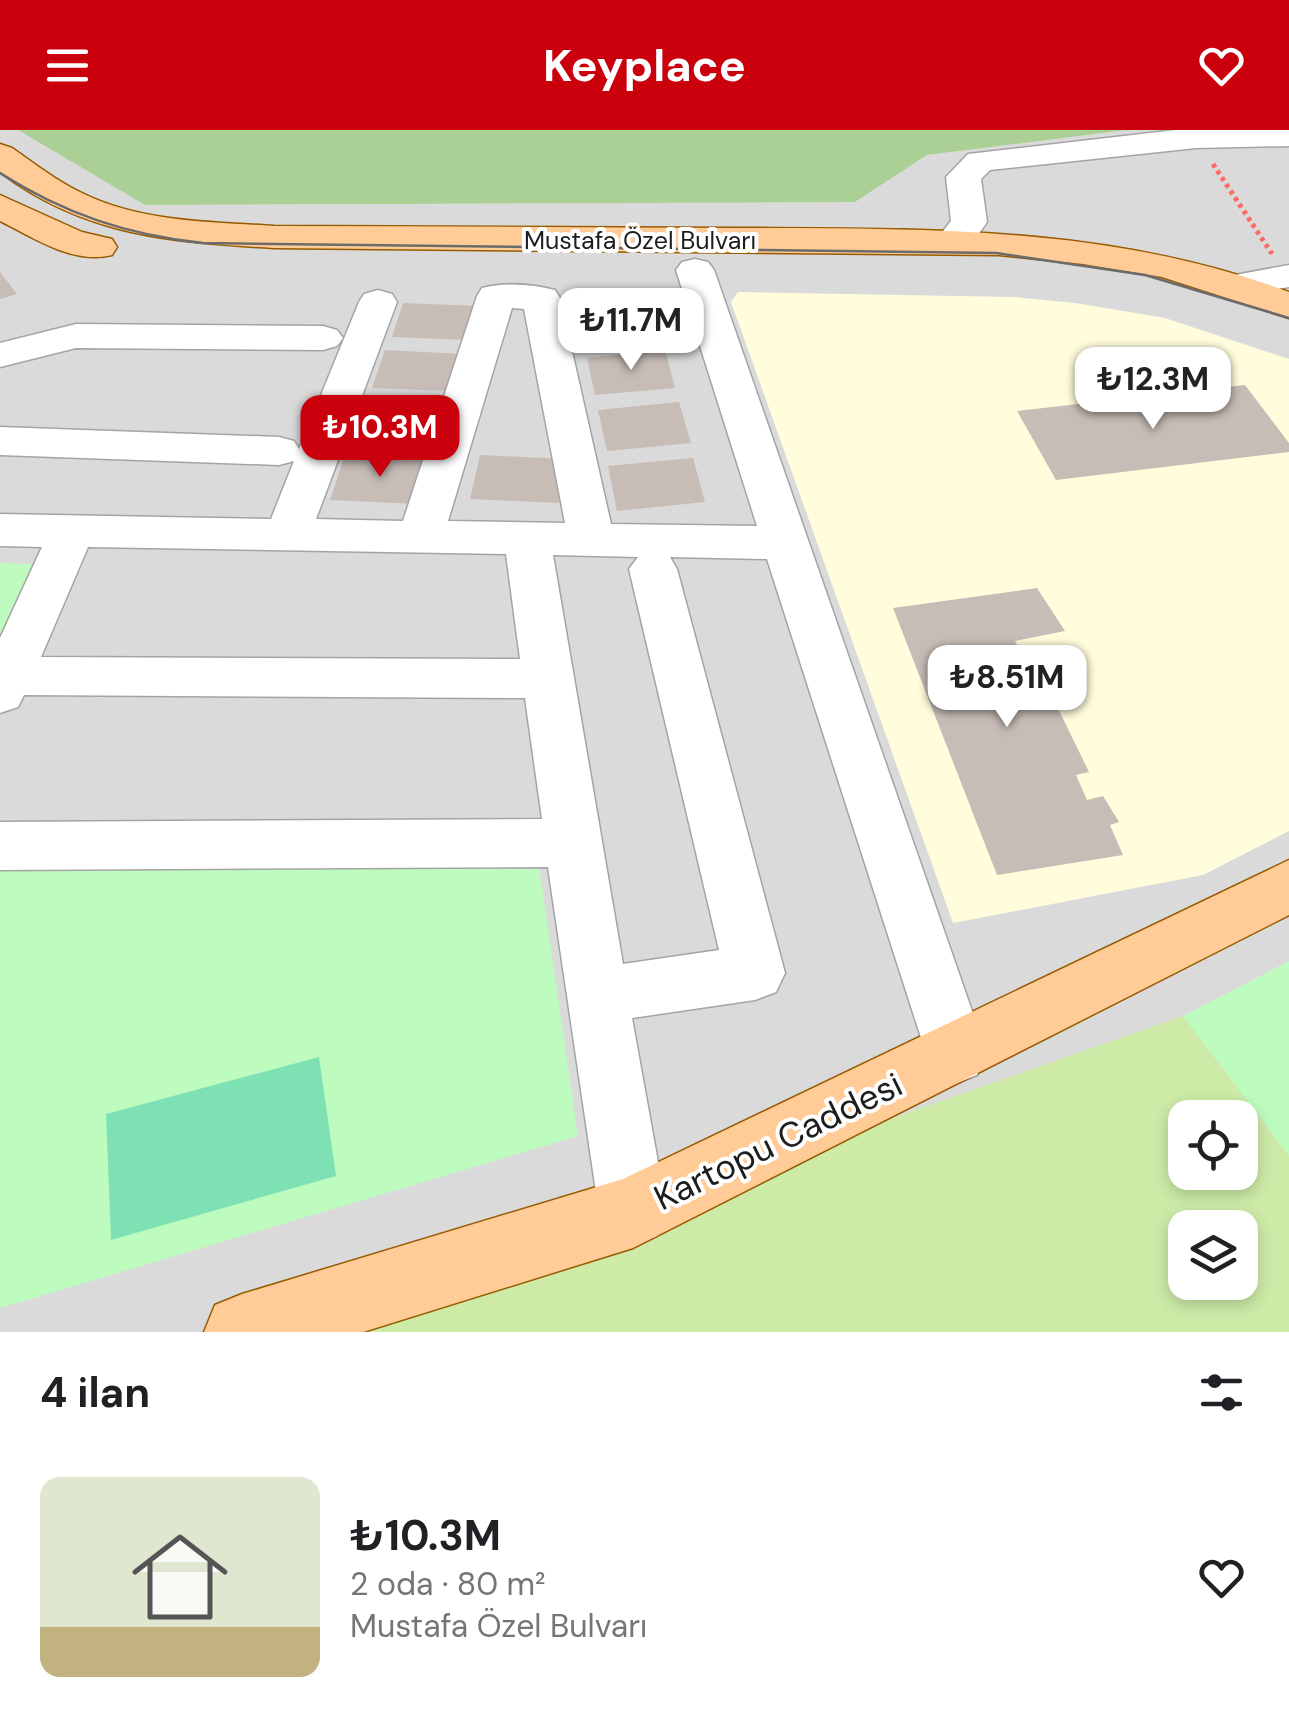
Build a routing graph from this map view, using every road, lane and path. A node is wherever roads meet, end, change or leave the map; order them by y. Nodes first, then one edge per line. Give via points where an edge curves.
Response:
1 (1194, 134) edge
2 (1289, 136) edge
3 (0, 155) edge
4 (0, 206) edge
5 (953, 241) junction
6 (695, 270) junction
7 (1288, 286) edge
8 (378, 302) dead end
9 (1289, 336) edge
10 (323, 338) dead end
11 (0, 355) edge
12 (0, 442) edge
13 (279, 451) dead end
14 (0, 530) edge
15 (72, 532) junction
16 (287, 536) junction
17 (420, 538) junction
18 (527, 539) junction
19 (591, 540) junction
20 (785, 543) junction
21 (653, 568) dead end
22 (548, 679) junction
23 (4, 684) edge
24 (573, 843) junction
25 (0, 846) edge
26 (1289, 886) edge
27 (597, 994) junction
28 (955, 1054) junction
29 (634, 1212) junction
30 (242, 1332) edge

1 - 2 street
1 - 5 street via 980,161 963,177 969,222
1 - 7 path
3 - 5 main road, Mustafa Özel Bulvarı via 76,205 182,231 331,238
4 - 6 main road, Mustafa Özel Bulvarı via 70,241 177,261
5 - 7 main road, Mustafa Özel Bulvarı via 1151,260 1237,285
6 - 9 main road, Mustafa Özel Bulvarı via 960,269 1058,278 1151,293
6 - 20 street
8 - 16 street
10 - 11 street via 76,336
12 - 13 street
14 - 15 street
15 - 16 street
15 - 23 street
16 - 17 street
17 - 18 street
17 - 19 street via 496,296 541,298
18 - 19 street
18 - 22 street
19 - 20 street
20 - 28 street
21 - 27 street via 755,973
22 - 23 street
22 - 24 street
24 - 25 street
24 - 27 street
26 - 28 main road, Kartopu Caddesi
27 - 29 street
28 - 29 main road, Kartopu Caddesi
29 - 30 main road, Kartopu Caddesi

